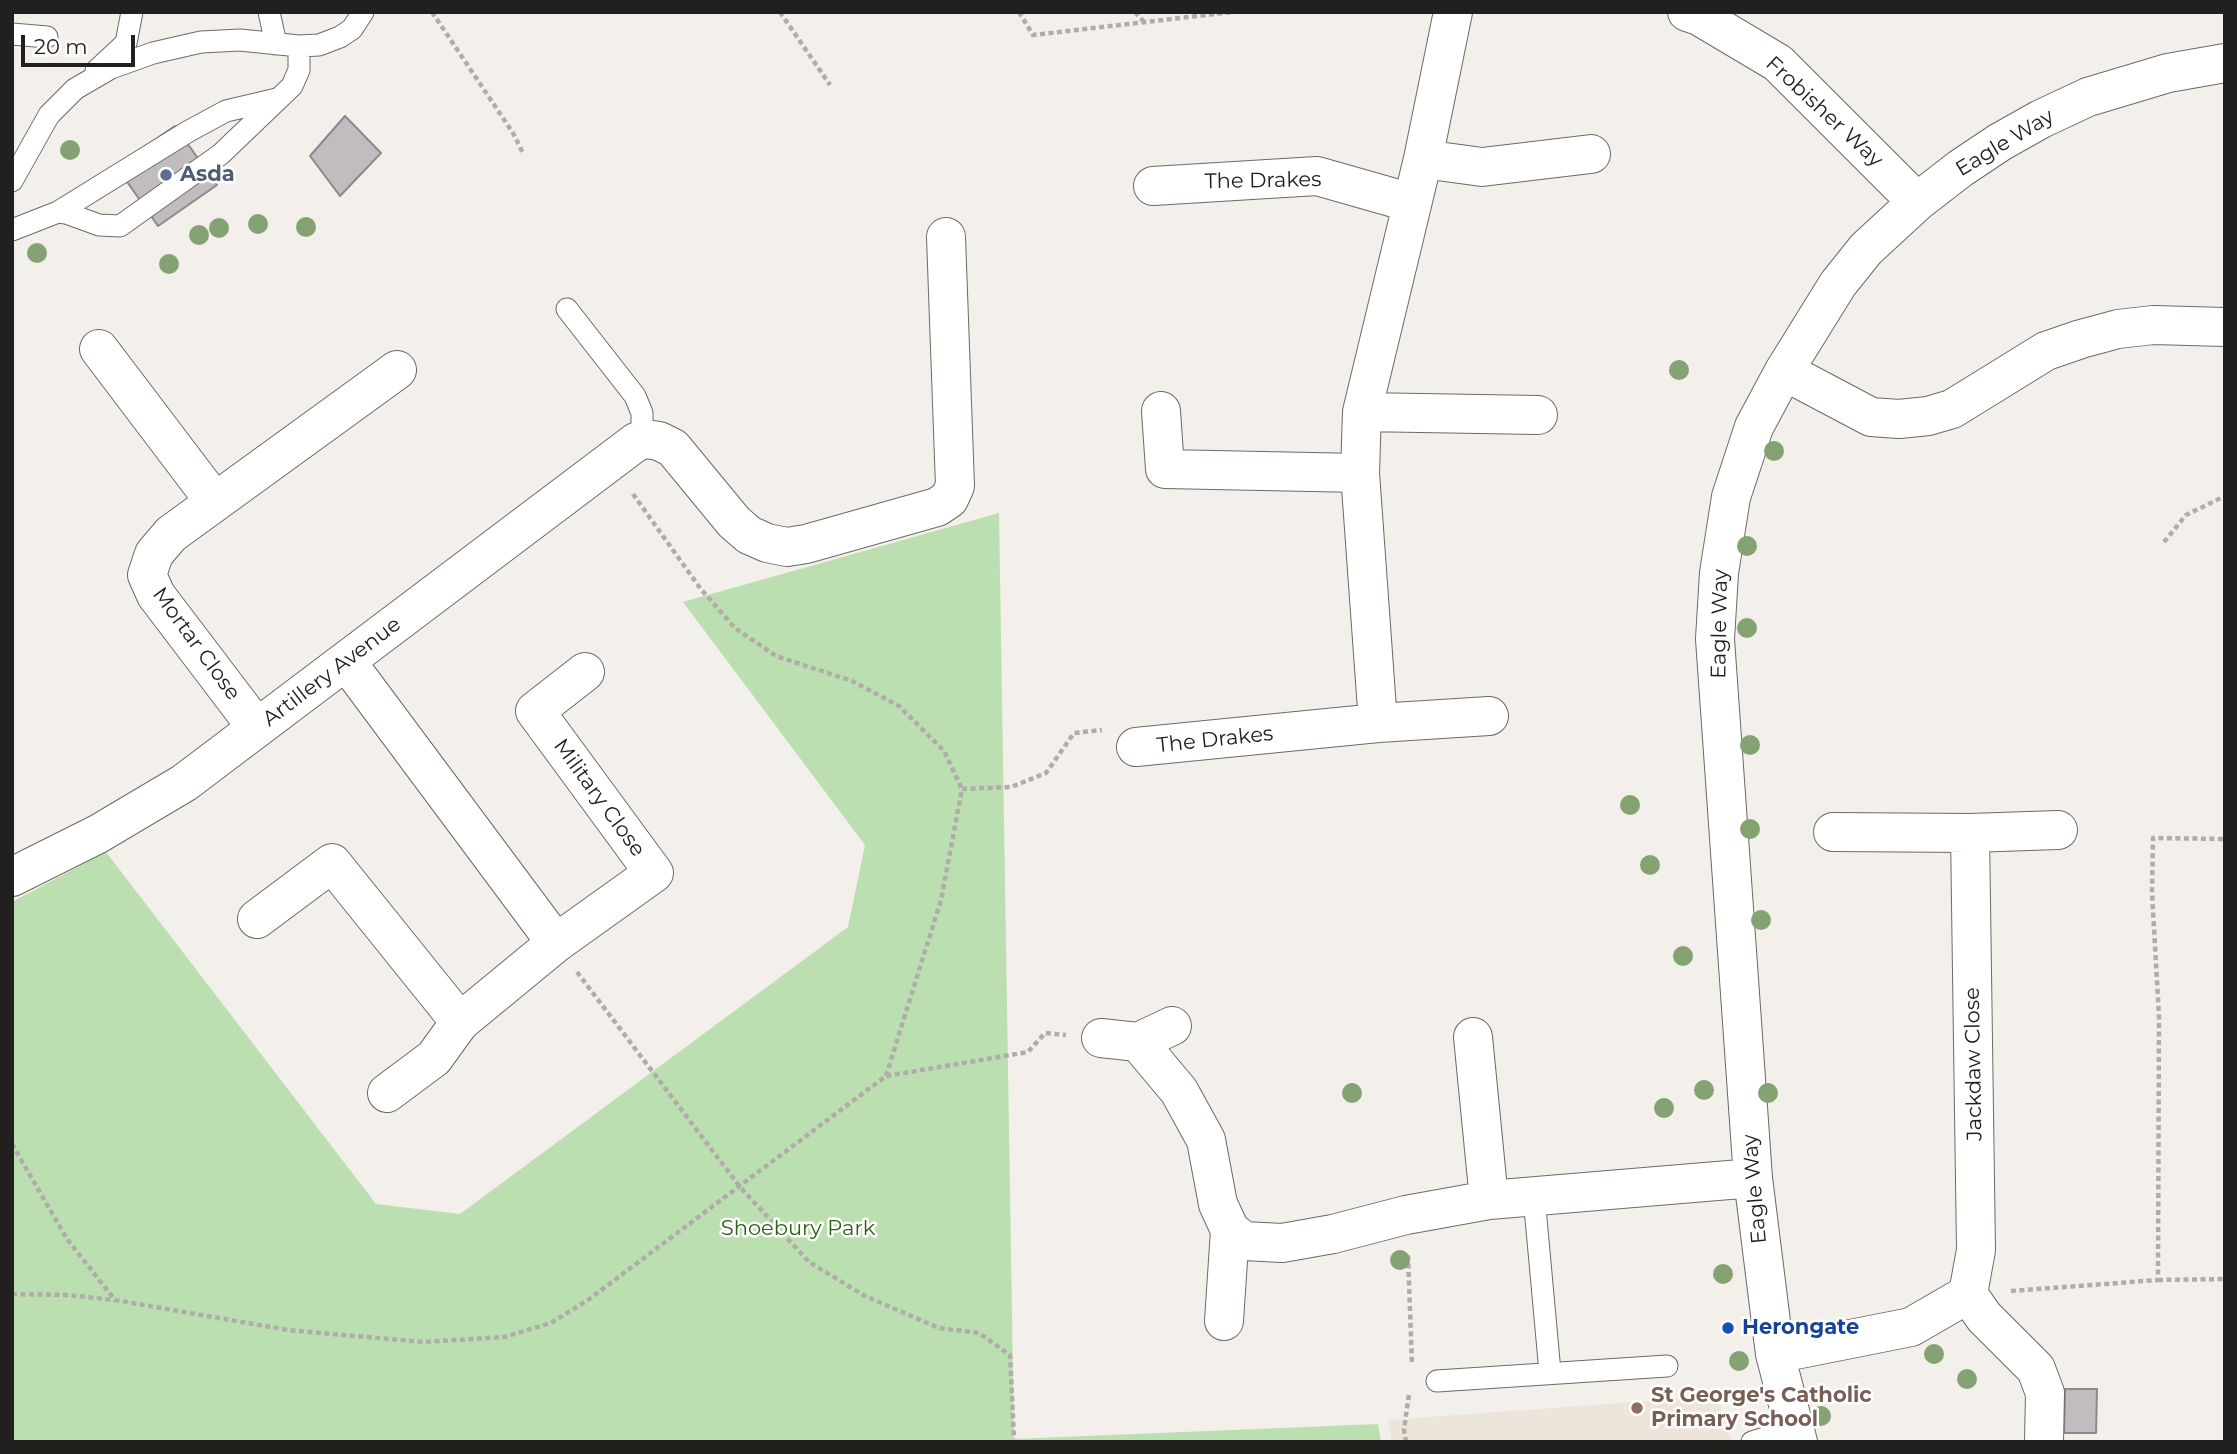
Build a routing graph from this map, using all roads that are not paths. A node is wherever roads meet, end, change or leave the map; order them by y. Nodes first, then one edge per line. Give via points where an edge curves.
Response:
1 (132, 12) edge
2 (269, 12) edge
3 (363, 12) edge
4 (1453, 12) edge
5 (1687, 12) edge
6 (12, 34) edge
7 (47, 37) dead end
8 (276, 44) junction
9 (299, 46) junction
10 (2225, 63) edge
11 (82, 85) junction
12 (279, 99) junction
13 (1591, 154) dead end
14 (1423, 159) junction
15 (12, 181) edge
16 (1153, 186) dead end
17 (1917, 202) junction
18 (1412, 203) junction
19 (58, 212) junction
20 (12, 230) edge
21 (946, 237) dead end
22 (567, 309) dead end
23 (2225, 327) edge
24 (99, 349) dead end
25 (397, 370) dead end
26 (1784, 370) junction
27 (1161, 411) dead end
28 (1362, 412) junction
29 (1538, 415) dead end
30 (622, 451) junction
31 (1360, 472) junction
32 (215, 502) junction
33 (346, 661) junction
34 (586, 671) dead end
35 (1489, 716) dead end
36 (1378, 723) junction
37 (257, 728) junction
38 (1136, 747) road end
39 (2058, 830) dead end
40 (1833, 832) dead end
41 (1970, 833) junction
42 (12, 877) edge
43 (257, 919) dead end
44 (556, 943) junction
45 (460, 1022) junction
46 (1172, 1026) dead end
47 (1473, 1037) dead end
48 (387, 1093) dead end
49 (1753, 1178) junction
50 (1534, 1197) junction
51 (1489, 1200) junction
52 (1230, 1230) junction
53 (1968, 1294) junction
54 (1224, 1321) dead end
55 (1774, 1354) junction
56 (1667, 1366) dead end
57 (1550, 1372) junction
58 (1437, 1381) dead end
59 (1796, 1436) edge
60 (1752, 1442) edge
61 (2044, 1442) edge

1 - 11 lane via 127,43
2 - 8 lane
3 - 9 lane via 340,37
4 - 14 street
5 - 17 street, Frobisher Way via 1778,63
6 - 7 lane
8 - 9 lane
8 - 11 lane via 201,42 111,68
9 - 12 lane via 299,71
10 - 17 street, Eagle Way via 2126,84 2076,103 2000,142
11 - 15 lane via 49,116
12 - 19 lane via 226,111
12 - 19 lane via 221,154 120,226 99,225
13 - 14 street via 1482,167
14 - 18 street
16 - 18 street, The Drakes via 1317,176
17 - 26 street, Eagle Way via 1866,249 1838,284
18 - 28 street
19 - 20 lane
21 - 30 street via 955,486 949,499 937,507 787,547 749,535 734,522 673,448 646,439
22 - 30 lane via 635,396 642,413 642,429
23 - 26 street via 2153,325 2081,338 2046,351 1952,409 1899,419 1871,417
24 - 32 street
25 - 32 street, Mortar Close
26 - 49 street, Eagle Way via 1754,427 1731,497 1715,639
27 - 31 street via 1165,469
28 - 29 street
28 - 31 street
30 - 33 street, Artillery Avenue
31 - 36 street
32 - 37 street, Mortar Close via 171,534 154,554 147,575 156,595
33 - 37 street, Artillery Avenue
33 - 44 street
34 - 44 street, Military Close via 535,711 654,873
35 - 36 street, The Drakes
36 - 38 street, The Drakes
37 - 42 street, Artillery Avenue via 184,783 98,834
39 - 41 street
40 - 41 street
41 - 53 street, Jackdaw Close via 1976,1250
43 - 45 street via 332,863
44 - 45 street, Military Close
45 - 48 street, Military Close via 434,1058
46 - 52 street via 1120,1040 1179,1091 1206,1140 1218,1204
47 - 51 street
49 - 50 street
49 - 55 street, Eagle Way
50 - 51 street
50 - 57 lane
51 - 52 street via 1282,1243 1244,1241
52 - 54 street
53 - 55 street via 1911,1327
53 - 61 street via 1984,1317 2036,1369 2045,1393
55 - 59 street, Eagle Way
56 - 57 lane
57 - 58 lane
59 - 60 lane

